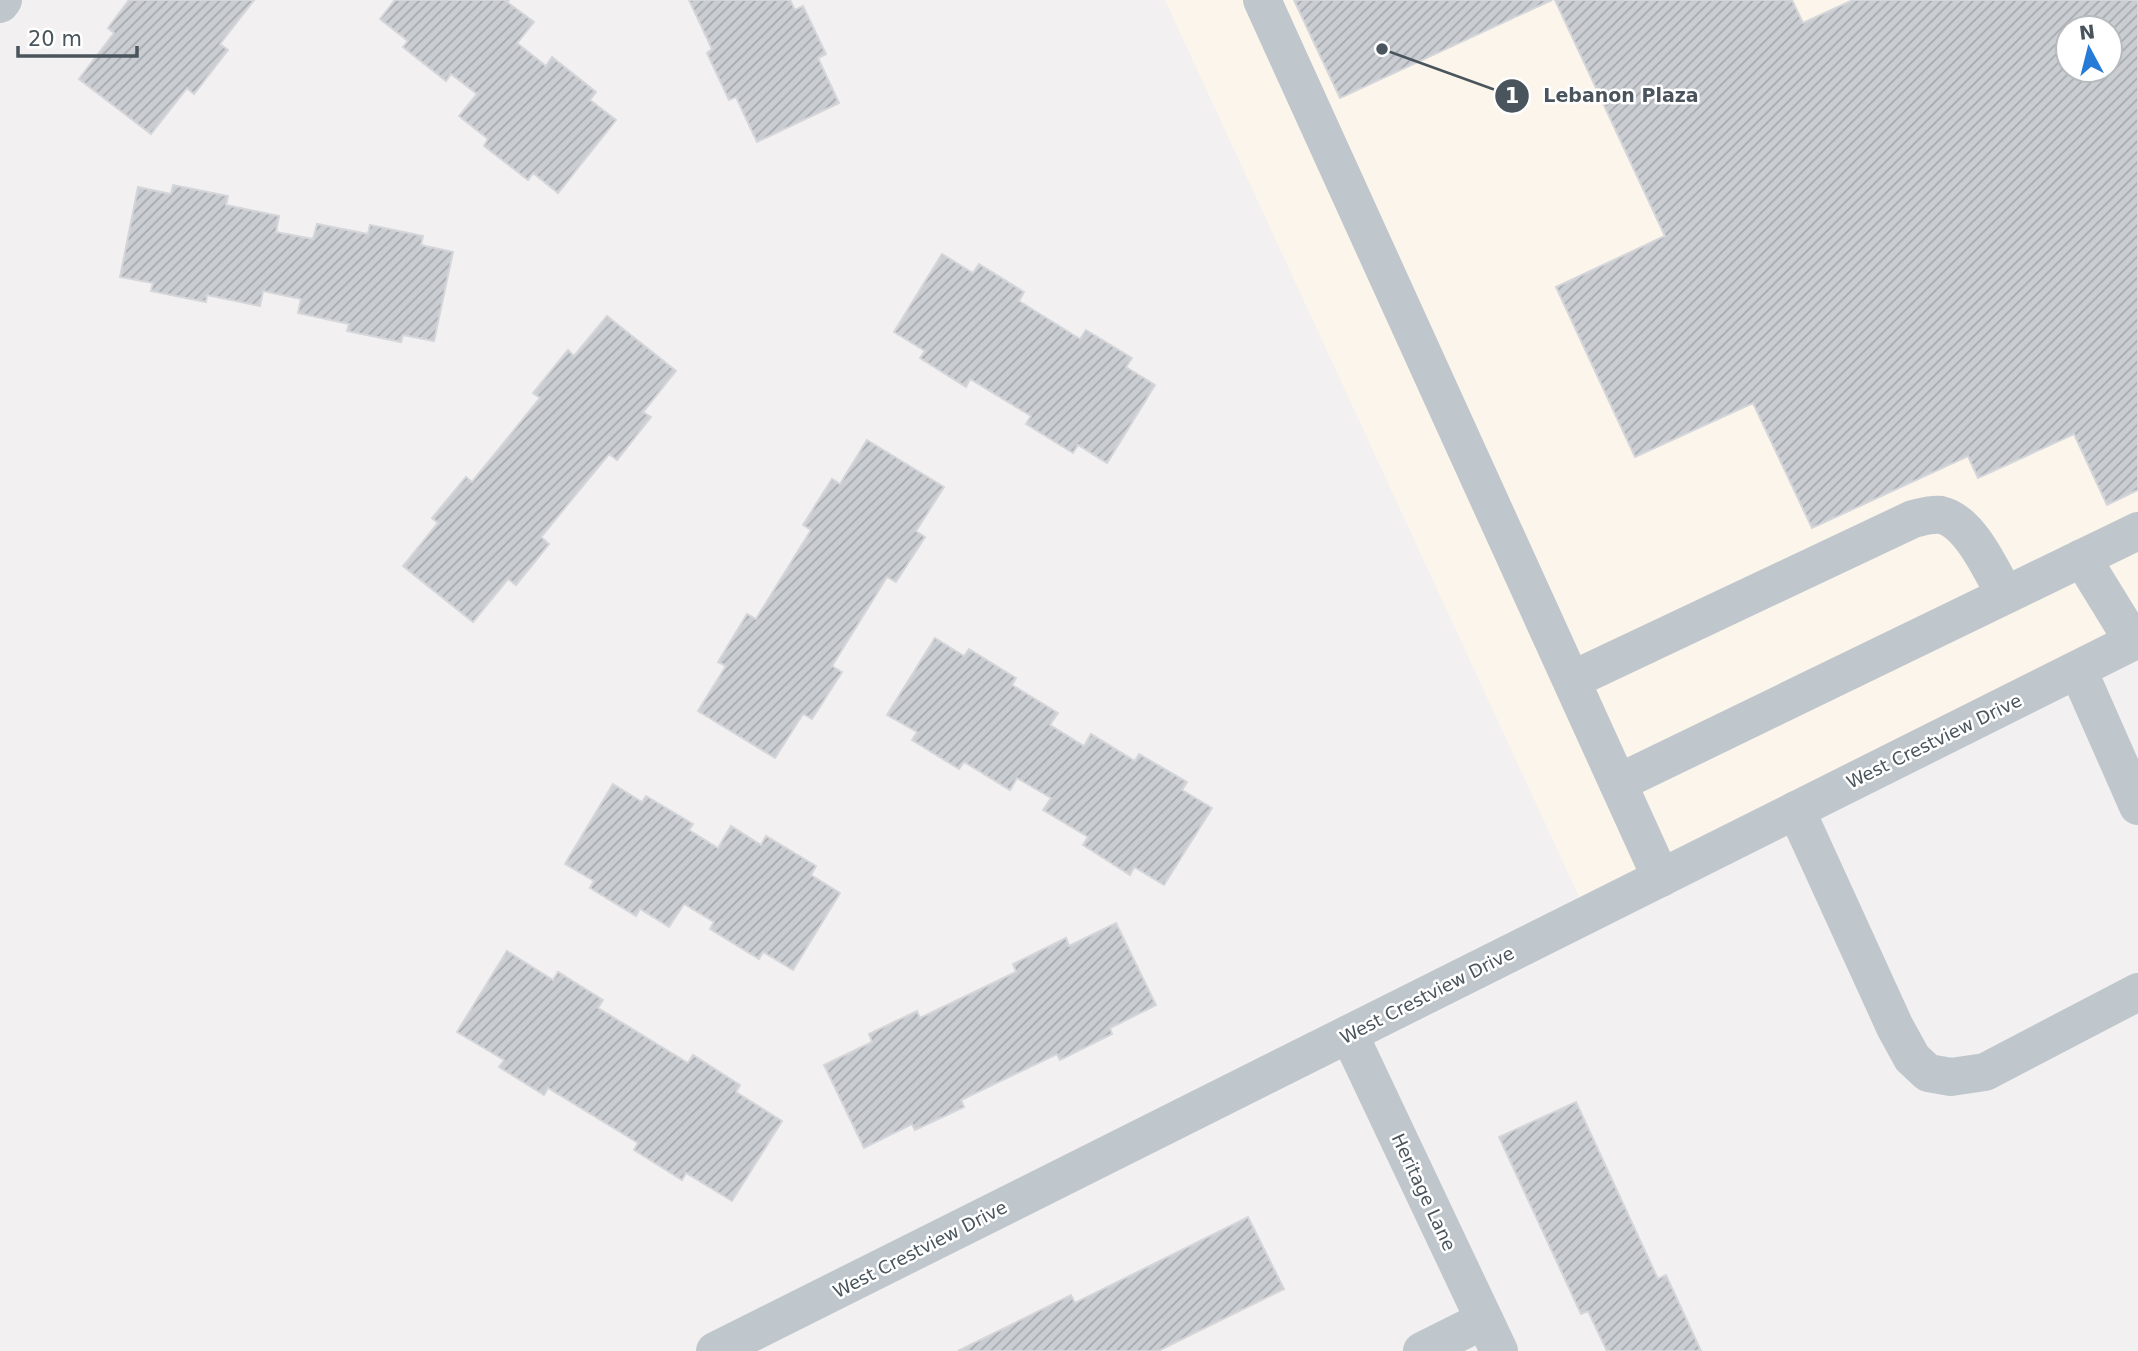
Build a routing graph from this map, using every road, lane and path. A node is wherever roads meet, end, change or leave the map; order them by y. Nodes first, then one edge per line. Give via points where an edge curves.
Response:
1 (3, 0) edge
2 (1262, 0) edge
3 (0, 5) edge
4 (2138, 531) edge
5 (2082, 558) junction
6 (2006, 596) junction
7 (2136, 640) edge
8 (2078, 670) junction
9 (1572, 680) junction
10 (2128, 757) edge
11 (1618, 783) junction
12 (2138, 806) edge
13 (1796, 810) junction
14 (1661, 878) junction
15 (2138, 992) edge
16 (1349, 1034) junction
17 (1491, 1336) edge
18 (715, 1351) edge
19 (1422, 1351) edge

1 - 3 street
2 - 9 street
4 - 5 street
5 - 6 street
5 - 7 street
6 - 9 street via 1975,543 1958,524 1933,514 1913,519
6 - 11 street
7 - 8 street, West Crestview Drive
8 - 10 street
8 - 13 street, West Crestview Drive
9 - 11 street
10 - 12 street
11 - 14 street
13 - 14 street, West Crestview Drive
13 - 15 street via 1895,1027 1912,1058 1928,1073 1951,1077 1985,1072
14 - 16 street, West Crestview Drive
16 - 17 street, Heritage Lane
16 - 18 street, West Crestview Drive
17 - 19 street

